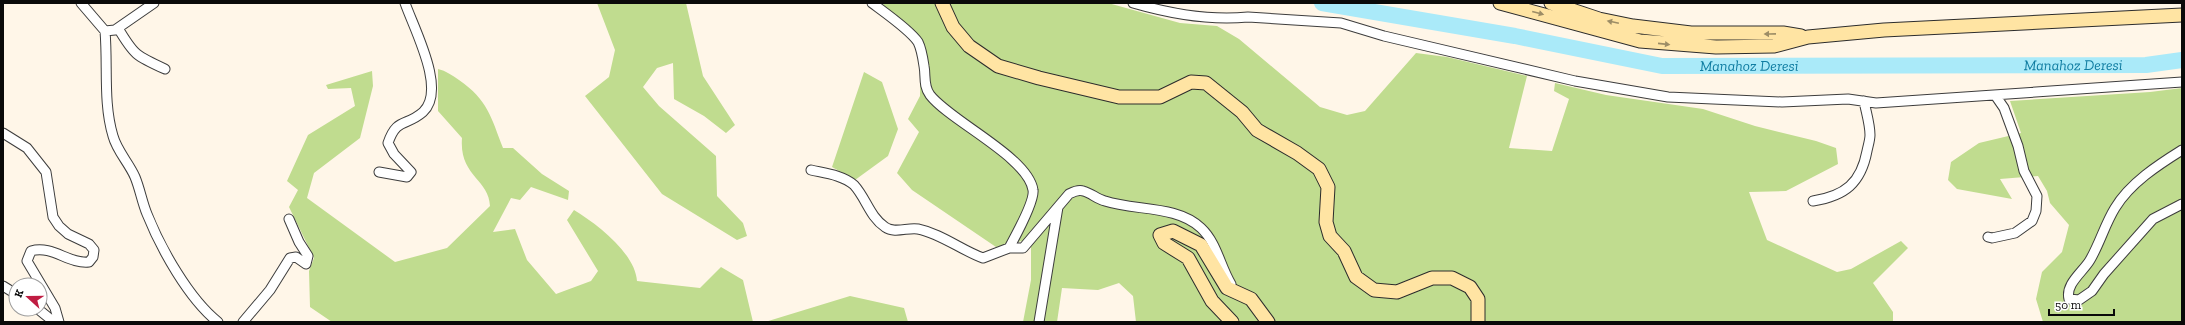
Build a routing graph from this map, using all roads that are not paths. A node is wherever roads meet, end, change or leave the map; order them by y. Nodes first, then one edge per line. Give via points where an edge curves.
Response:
1 (81, 3) edge
2 (154, 3) edge
3 (405, 3) edge
4 (872, 3) edge
5 (942, 3) edge
6 (1133, 3) edge
7 (1500, 3) edge
8 (1551, 3) edge
9 (2182, 15) edge
10 (118, 28) junction
11 (104, 31) junction
12 (1808, 37) junction
13 (165, 69) dead end
14 (2182, 82) edge
15 (1995, 95) junction
16 (1864, 101) junction
17 (3, 134) edge
18 (2182, 150) edge
19 (811, 170) dead end
20 (379, 172) dead end
21 (1813, 201) dead end
22 (2182, 204) edge
23 (1058, 207) junction
24 (289, 219) dead end
25 (1988, 236) dead end
26 (1009, 248) junction
27 (1240, 294) junction
28 (59, 322) edge
29 (218, 322) edge
30 (243, 322) edge
31 (1039, 322) edge
32 (1232, 322) edge
33 (1268, 322) edge
34 (1478, 322) edge

1 - 11 street
2 - 10 street
3 - 20 street via 427,63 432,94 428,107 415,119 398,125 388,143 394,154 411,172 407,177
4 - 26 street via 894,19 918,42 925,67 926,90 935,102 981,134 1027,174 1033,191 1023,222
5 - 34 street via 952,27 969,46 998,66 1119,97 1160,97 1191,82 1206,83 1242,112 1257,130 1297,152 1319,169 1328,187 1326,222 1330,236 1344,251 1356,277 1374,290 1397,292 1432,278 1452,278 1470,287 1478,299
6 - 16 street via 1188,16 1341,23 1384,36 1575,82 1668,97 1782,102 1848,99
7 -> 12 street via 1640,41 1774,46
12 -> 8 street via 1783,33 1691,33 1633,26 1599,19
9 - 12 street via 1884,30
10 - 11 street
10 - 13 street via 131,50 142,59
11 - 29 street via 107,61 106,100 113,138 134,176 147,214 173,266 205,310
14 - 15 street
15 - 16 street via 1915,102
15 - 25 street via 2004,108 2024,171 2037,196 2036,211 2032,220 2015,233 1992,238
16 - 21 street via 1870,135 1862,168 1853,184 1844,192
17 - 28 street via 27,148 46,172 53,217 59,226 68,234 89,244 94,250 89,262 80,263 40,248 31,251 27,261 55,308
18 - 22 street via 2138,183 2116,207 2090,260 2072,284 2069,299 2079,300 2092,291 2153,219
19 - 26 street via 832,175 854,185 877,221 886,228 917,229 945,238 983,258
23 - 26 street via 1024,248
23 - 27 street via 1069,194 1082,190 1105,202 1188,218 1208,237 1230,283
23 - 31 street
24 - 30 street via 308,256 306,264 296,257 290,258 270,290
27 - 32 street via 1227,288 1201,244 1173,231 1160,235 1164,243 1188,258 1212,301
27 - 33 street via 1251,300

